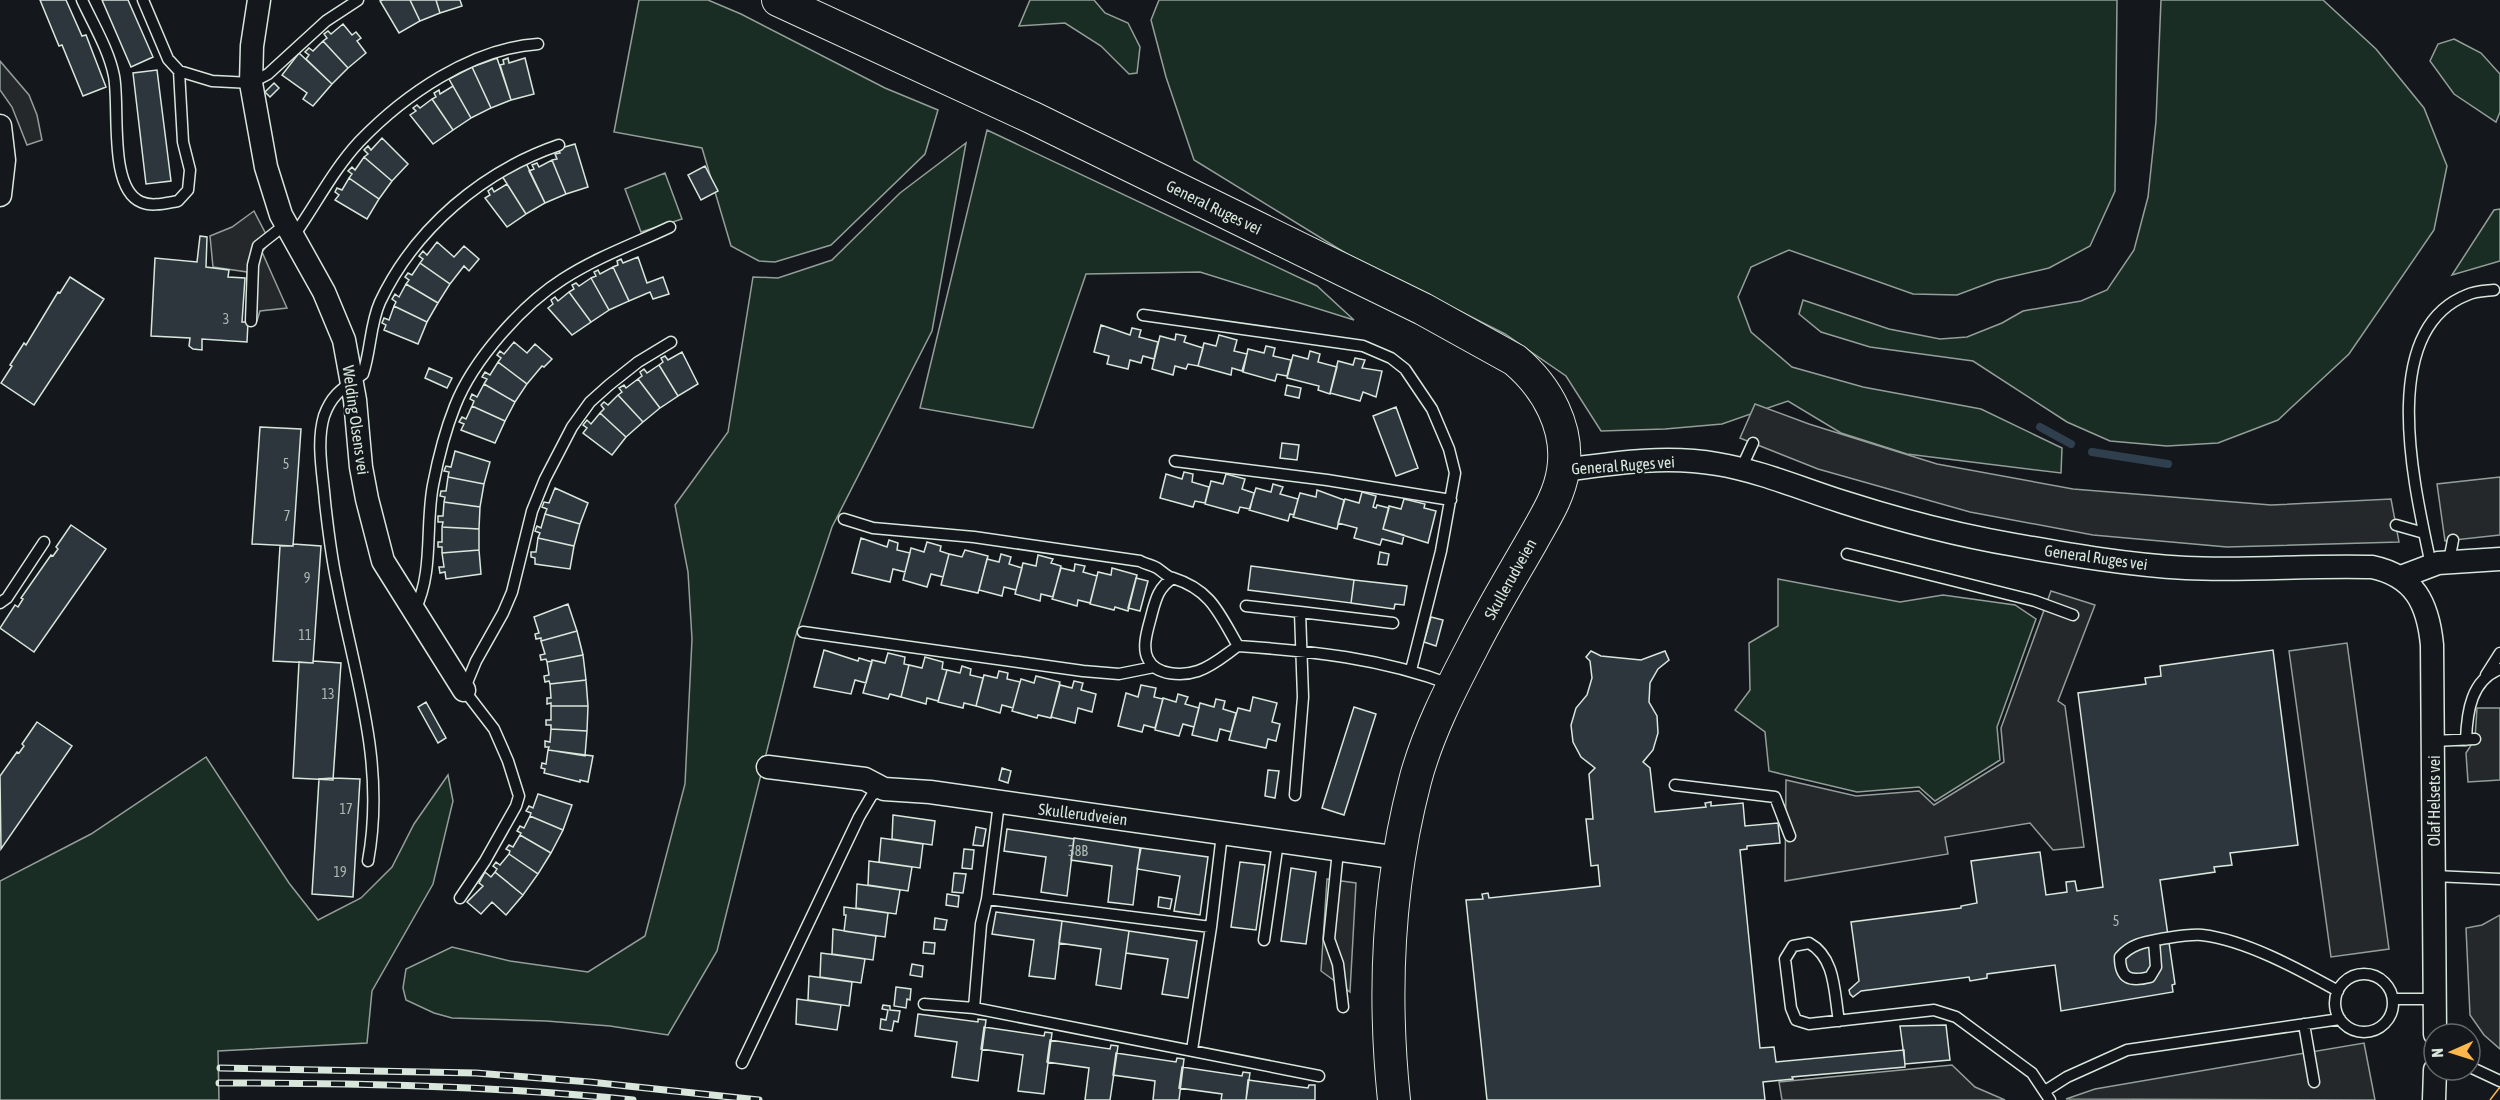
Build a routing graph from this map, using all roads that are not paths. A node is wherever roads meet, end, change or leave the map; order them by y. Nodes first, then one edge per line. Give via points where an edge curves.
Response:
1 (82, 0) edge
2 (143, 0) edge
3 (259, 0) edge
4 (358, 0) edge
5 (778, 0) edge
6 (816, 8) edge
7 (538, 44) dead end
8 (179, 71) junction
9 (251, 83) junction
10 (0, 126) edge
11 (559, 145) dead end
12 (0, 195) edge
13 (670, 227) dead end
14 (289, 231) junction
15 (2494, 290) dead end
16 (1143, 315) dead end
17 (251, 321) dead end
18 (671, 342) dead end
19 (352, 382) junction
20 (1753, 443) dead end
21 (1175, 461) dead end
22 (1741, 469) junction
23 (1564, 470) junction
24 (1451, 500) junction
25 (844, 519) dead end
26 (2396, 525) dead end
27 (2424, 533) junction
28 (44, 542) dead end
29 (1847, 554) dead end
30 (2444, 555) junction
31 (2500, 559) edge
32 (2401, 577) junction
33 (1173, 578) junction
34 (0, 603) edge
35 (1246, 606) dead end
36 (415, 611) junction
37 (1300, 612) junction
38 (2073, 615) dead end
39 (1393, 623) dead end
40 (803, 632) dead end
41 (1238, 646) junction
42 (1300, 650) junction
43 (2500, 653) edge
44 (1154, 667) junction
45 (2500, 669) edge
46 (1411, 670) junction
47 (2484, 678) junction
48 (1454, 686) junction
49 (464, 690) junction
50 (2434, 741) junction
51 (768, 767) dead end
52 (1675, 785) dead end
53 (884, 789) junction
54 (1295, 795) dead end
55 (999, 803) junction
56 (1222, 834) junction
57 (1790, 836) dead end
58 (1278, 842) junction
59 (1338, 851) junction
60 (1399, 858) junction
61 (368, 861) dead end
62 (2434, 876) junction
63 (2500, 879) edge
64 (460, 898) dead end
65 (987, 899) junction
66 (1211, 927) junction
67 (1264, 940) dead end
68 (2154, 941) dead end
69 (2338, 991) junction
70 (2393, 999) junction
71 (2434, 999) junction
72 (924, 1004) dead end
73 (1343, 1007) dead end
74 (974, 1008) junction
75 (2340, 1019) junction
76 (1839, 1021) junction
77 (2435, 1022) edge
78 (2304, 1024) junction
79 (1192, 1050) junction
80 (742, 1063) dead end
81 (2482, 1073) edge
82 (1319, 1076) dead end
83 (2500, 1081) edge
84 (2314, 1082) dead end
85 (2435, 1082) edge
86 (2048, 1095) edge
87 (1394, 1100) edge
88 (2434, 1100) edge

1 - 8 lane via 114,76 124,184 140,202 152,205 178,201 188,190 190,170 183,142
2 - 8 lane via 168,59
3 - 9 street, Welding Olsens vei
4 - 9 lane via 326,21 268,74
5 - 6 main road, General Ruges vei
6 - 23 main road, General Ruges vei via 915,63 1423,309 1515,360 1539,384 1558,420
7 - 14 lane via 504,50 454,70 405,103 359,143
8 - 9 lane via 212,81
9 - 14 street, Welding Olsens vei via 266,167
10 - 12 street via 4,160
11 - 19 lane via 538,152 465,195 423,237 379,304 363,374
13 - 36 lane via 562,279 519,316 466,384 455,406 436,469 427,574
14 - 17 lane via 258,246 253,265
14 - 19 street, Welding Olsens vei via 324,292 343,337
15 - 27 lane via 2464,296 2437,314 2413,362 2411,448
16 - 24 lane via 1363,346 1391,358 1405,369 1432,409 1449,449 1455,473
18 - 49 lane via 609,385 590,402 572,427 532,511 512,592
19 - 36 street, Welding Olsens vei via 361,467 381,551 388,570
19 - 61 lane via 340,389 324,417 321,464 337,585 371,741 374,813
20 - 22 lane
21 - 24 lane
22 - 23 street, General Ruges vei via 1664,459
22 - 32 street, General Ruges vei via 1918,523 2045,550 2188,568 2372,567
23 - 48 main road, Skullerudveien via 1556,498
24 - 46 lane
25 - 33 lane via 873,528 974,537 1140,561
26 - 27 lane
27 - 30 lane
28 - 34 lane via 8,598
29 - 38 lane via 2035,601
30 - 31 street via 2466,562
30 - 32 street
32 - 50 street, Olaf Helsets vei via 2421,600 2431,630
33 - 41 lane via 1203,592
33 - 44 lane via 1157,595 1148,627 1147,659
35 - 37 lane
36 - 49 street, Welding Olsens vei
37 - 39 lane
37 - 42 lane
40 - 44 lane via 1083,671 1119,674
41 - 42 lane
41 - 44 lane via 1197,672 1168,674
42 - 46 lane
42 - 54 lane via 1302,724
43 - 47 lane
45 - 47 lane
46 - 48 lane
47 - 50 lane via 2471,701 2471,740
48 - 60 main road, Skullerudveien via 1415,779
49 - 64 lane via 494,729 519,796
50 - 62 street, Olaf Helsets vei
51 - 53 street, Skullerudveien via 865,779
52 - 57 lane via 1775,797
53 - 55 street, Skullerudveien
53 - 80 lane via 872,795 859,817
55 - 56 street, Skullerudveien
55 - 65 lane
56 - 58 street, Skullerudveien
56 - 66 lane
58 - 59 street, Skullerudveien
58 - 67 lane
59 - 60 street, Skullerudveien
59 - 73 lane via 1329,939 1338,964
60 - 87 main road, Skullerudveien via 1389,951 1388,1027
62 - 63 lane
62 - 71 street, Olaf Helsets vei
65 - 66 lane
65 - 74 lane
66 - 79 lane
68 - 69 lane via 2200,935 2225,939 2298,969
69 - 70 lane via 2349,978 2365,974 2386,984
69 - 75 lane via 2336,1010
70 - 71 lane
70 - 75 lane via 2389,1018 2375,1030 2355,1030
71 - 77 street, Olaf Helsets vei
72 - 74 lane
74 - 79 lane
75 - 78 lane
76 - 76 lane via 1809,1024 1796,1020 1785,959 1793,946 1809,943 1819,948 1829,962
76 - 86 lane via 1934,1010 1947,1013 2032,1073
78 - 84 lane
78 - 86 lane via 2127,1050 2067,1077
79 - 82 lane
81 - 83 lane
85 - 88 street

